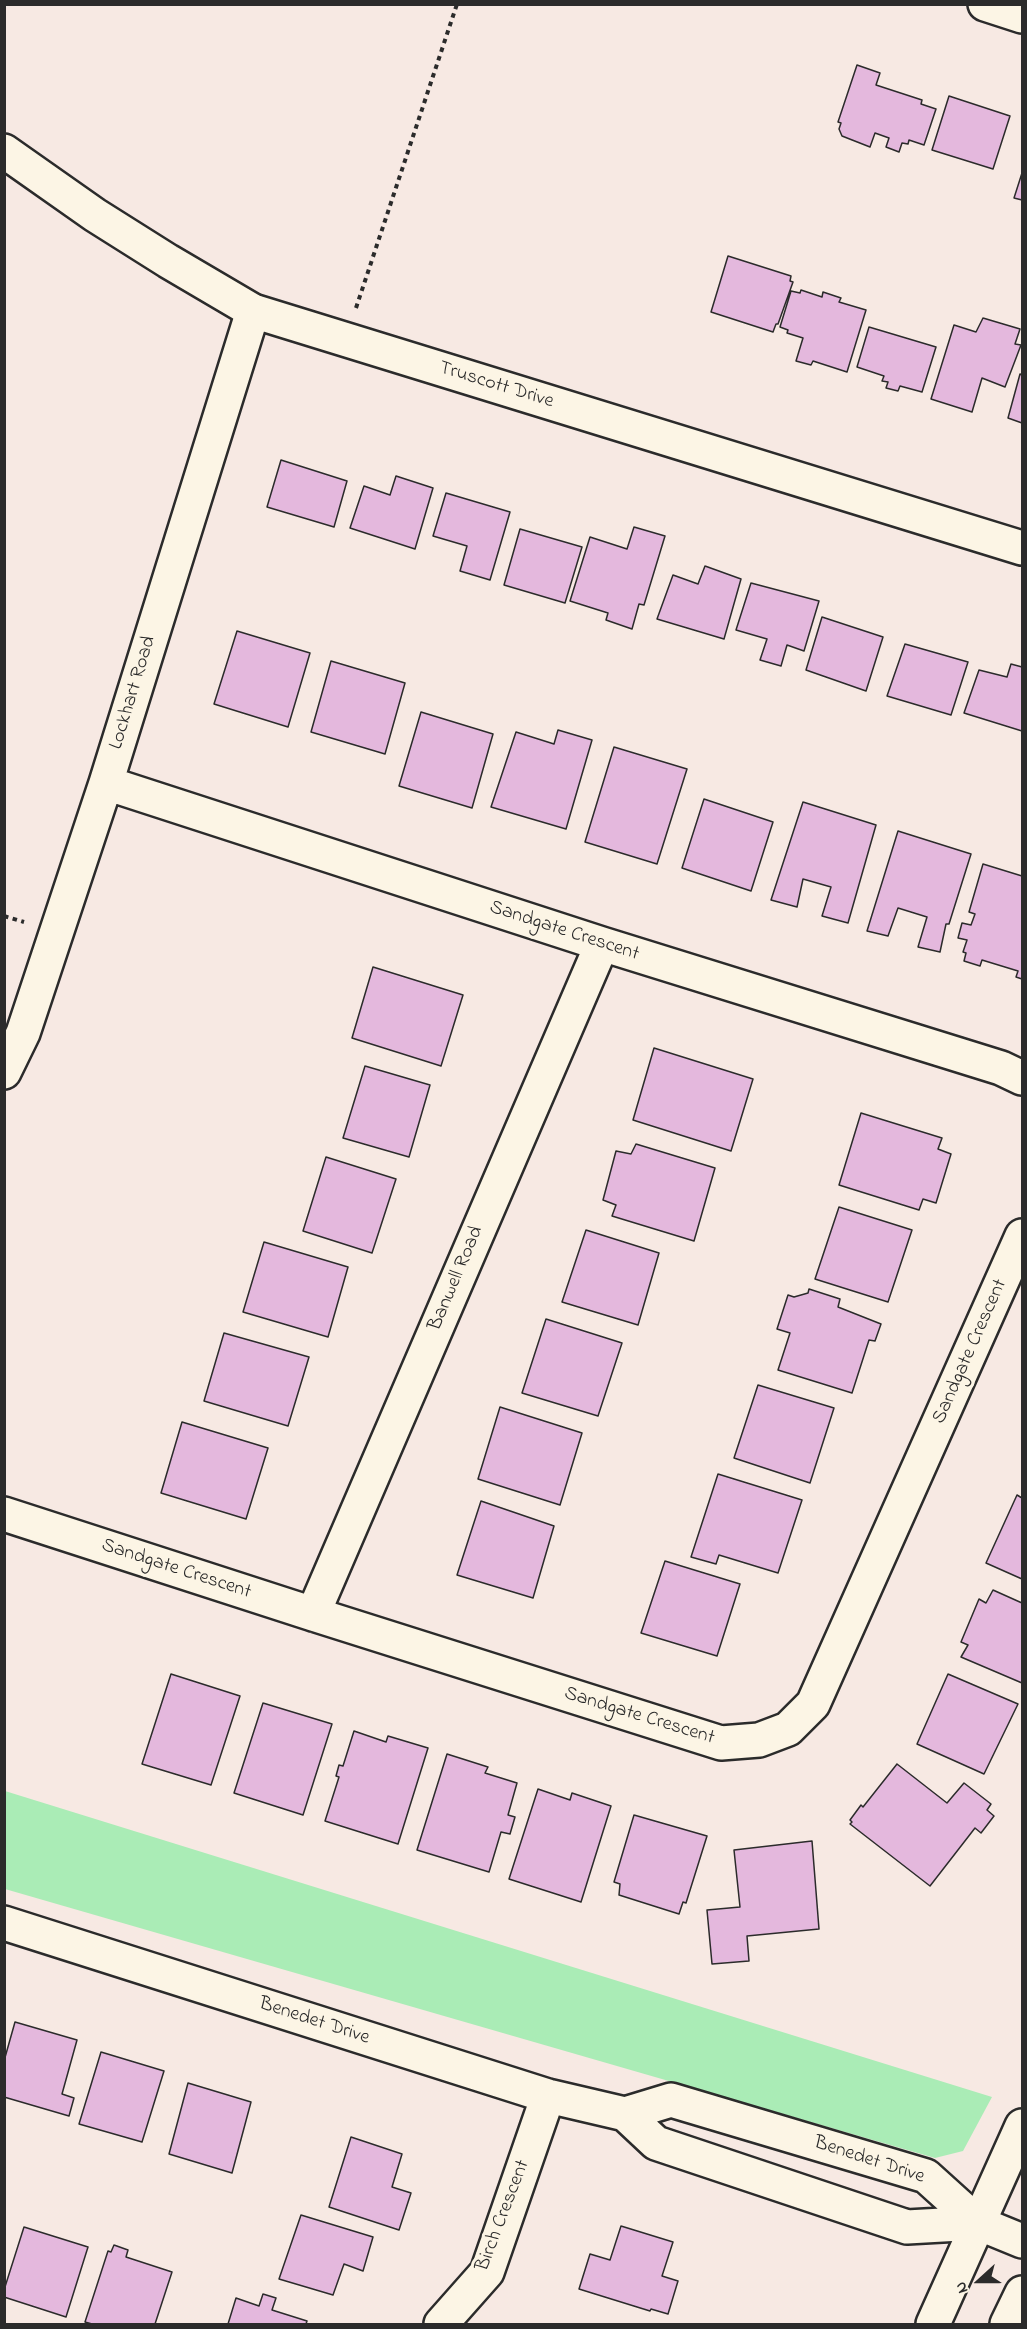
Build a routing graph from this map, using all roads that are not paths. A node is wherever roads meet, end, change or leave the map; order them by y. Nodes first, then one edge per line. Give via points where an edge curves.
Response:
1 (985, 4) edge
2 (1023, 16) edge
3 (4, 151) edge
4 (253, 311) junction
5 (1023, 548) edge
6 (106, 783) junction
7 (602, 944) junction
8 (4, 1072) edge
9 (1023, 1078) edge
10 (1023, 1236) edge
11 (4, 1514) edge
12 (312, 1614) junction
13 (4, 1923) edge
14 (548, 2096) junction
15 (625, 2114) junction
16 (1023, 2126) edge
17 (978, 2223) junction
18 (1023, 2241) edge
19 (1023, 2293) edge
20 (441, 2325) edge
21 (933, 2325) edge
22 (1008, 2325) edge

1 - 2 street
3 - 4 street, Truscott Drive via 94,215
4 - 5 street, Truscott Drive
4 - 6 street, Lockhart Road
6 - 7 street, Sandgate Crescent
6 - 8 street, Lockhart Road via 23,1033
7 - 9 street, Sandgate Crescent
7 - 12 street, Banwell Road
10 - 12 street, Sandgate Crescent via 813,1704 788,1729 759,1740 721,1743
11 - 12 street, Sandgate Crescent
13 - 14 street, Benedet Drive
14 - 15 street, Benedet Drive
14 - 20 street, Birch Crescent via 487,2272
15 - 17 street, Benedet Drive via 656,2143 907,2227
15 - 17 street, Benedet Drive via 671,2100 926,2176
16 - 17 street
17 - 18 street
17 - 21 street
19 - 22 street

